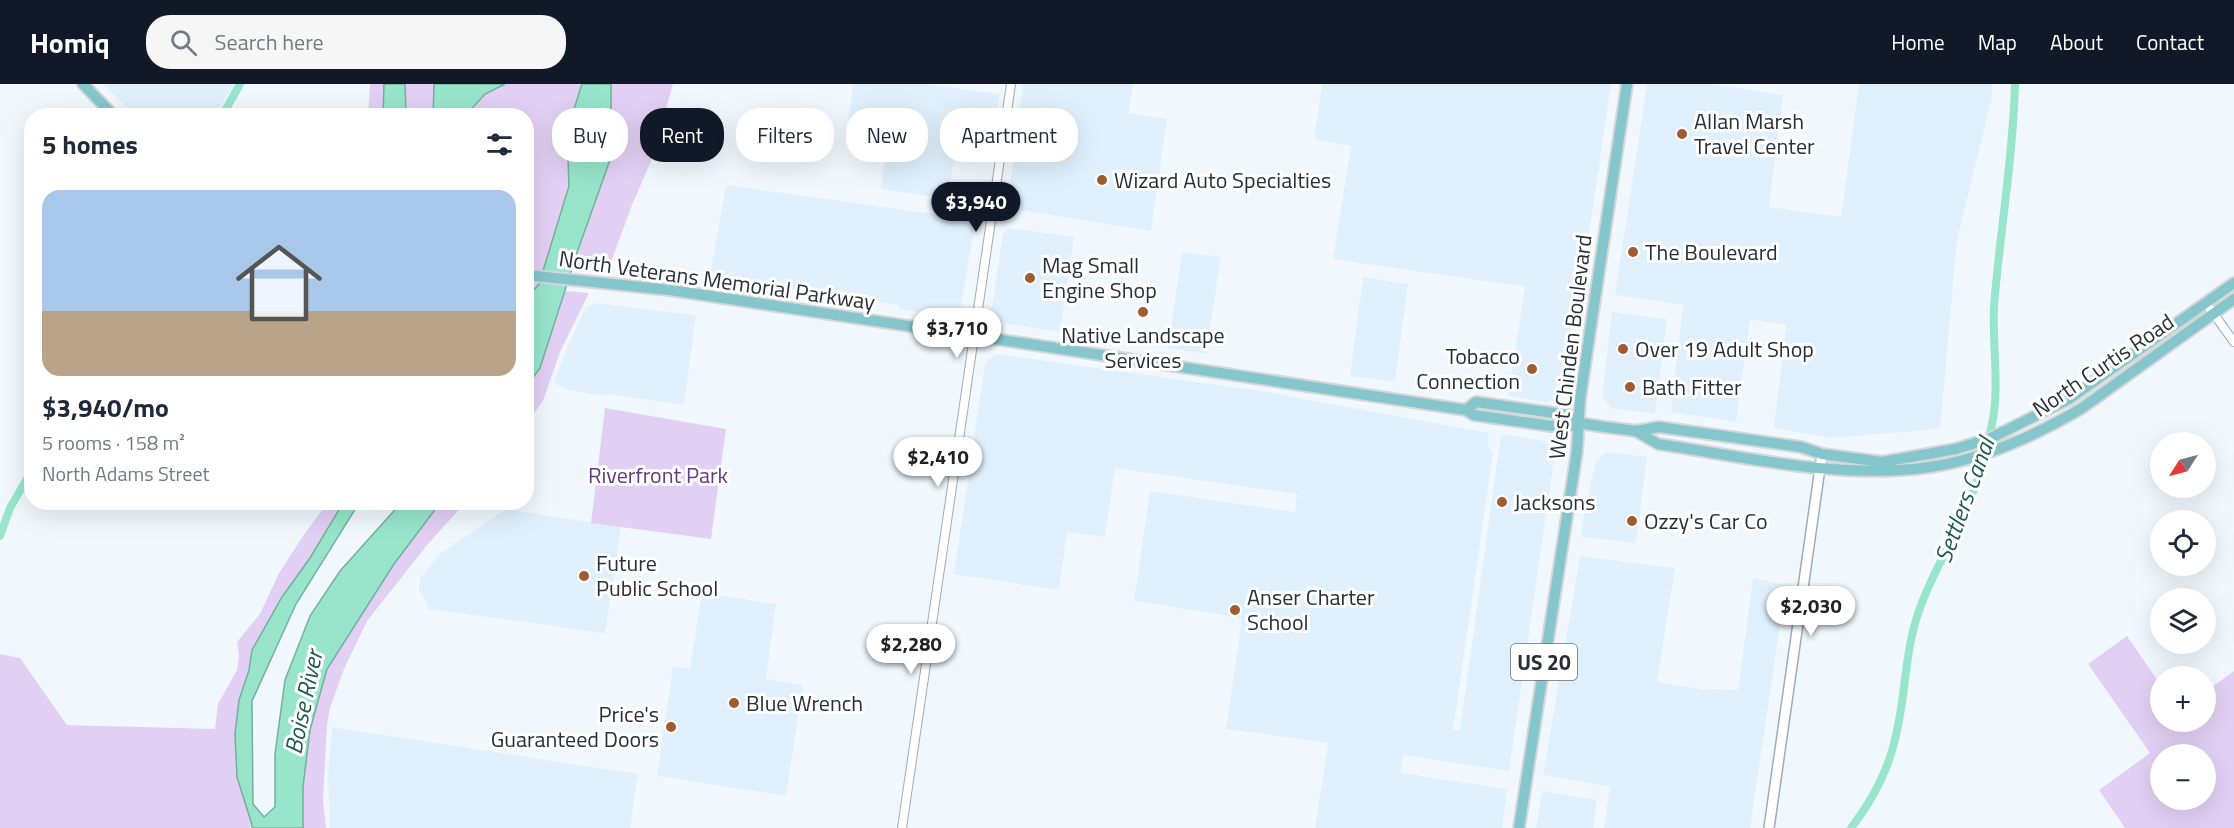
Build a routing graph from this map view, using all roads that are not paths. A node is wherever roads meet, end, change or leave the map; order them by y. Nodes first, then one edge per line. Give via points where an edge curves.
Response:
1 (83, 84) edge
2 (1011, 84) edge
3 (1627, 84) edge
4 (106, 108) edge
5 (534, 276) edge
6 (2234, 283) edge
7 (2234, 299) edge
8 (2206, 303) junction
9 (2214, 314) junction
10 (974, 336) junction
11 (2234, 342) edge
12 (1466, 410) joint
13 (1579, 423) junction
14 (1636, 431) junction
15 (1822, 454) junction
16 (1958, 455) junction
17 (1821, 468) junction
18 (902, 828) edge
19 (1519, 828) edge
20 (1769, 828) edge

1 - 4 main road
2 - 10 street
3 - 13 main road, West Chinden Boulevard / US 20
5 - 10 main road, North Veterans Memorial Parkway via 670,290
6 - 8 main road, North Curtis Road
7 - 9 main road, North Curtis Road
8 - 9 street
8 - 16 main road, North Curtis Road via 2069,399
9 - 11 street
9 - 16 main road, North Curtis Road via 2057,423 2018,441
10 - 12 main road, North Veterans Memorial Parkway
10 - 18 street
12 - 13 main road, North Curtis Road via 1474,415 1552,427
13 - 14 main road, North Curtis Road
13 - 19 main road, West Chinden Boulevard / US 20
14 - 15 main road, North Curtis Road via 1659,427 1801,447
14 - 17 main road, North Curtis Road via 1658,444
15 - 16 main road, North Curtis Road via 1882,462
15 - 17 main road
16 - 17 main road, North Curtis Road via 1930,467 1874,471
17 - 20 main road

